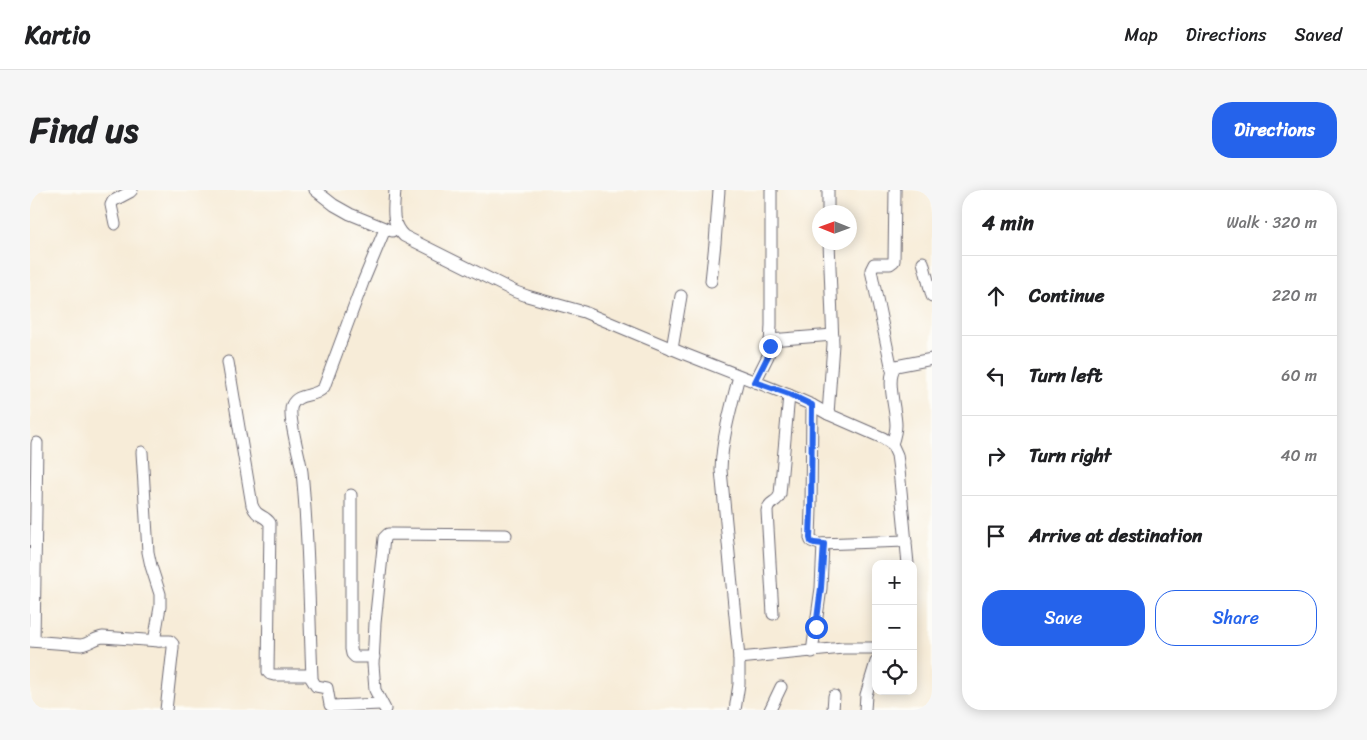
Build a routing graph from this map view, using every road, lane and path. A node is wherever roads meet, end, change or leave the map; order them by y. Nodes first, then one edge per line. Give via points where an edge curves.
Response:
1 (132, 190) edge
2 (315, 190) edge
3 (395, 190) edge
4 (719, 190) edge
5 (771, 190) edge
6 (828, 190) edge
7 (895, 190) edge
8 (828, 205) edge
9 (115, 224) dead end
10 (385, 229) junction
11 (404, 236) junction
12 (829, 250) edge
13 (923, 262) dead end
14 (711, 281) dead end
15 (681, 296) dead end
16 (932, 296) edge
17 (833, 335) junction
18 (770, 340) junction
19 (672, 349) junction
20 (932, 359) edge
21 (228, 362) dead end
22 (892, 370) junction
23 (739, 376) junction
24 (755, 382) junction
25 (789, 394) junction
26 (812, 405) junction
27 (828, 414) junction
28 (37, 443) dead end
29 (892, 444) junction
30 (142, 452) dead end
31 (351, 494) dead end
32 (506, 535) dead end
33 (906, 541) junction
34 (824, 544) junction
35 (908, 560) edge
36 (773, 614) dead end
37 (32, 641) edge
38 (159, 641) junction
39 (872, 648) edge
40 (812, 652) junction
41 (374, 657) junction
42 (739, 658) junction
43 (872, 675) edge
44 (312, 677) junction
45 (781, 687) dead end
46 (834, 696) dead end
47 (383, 707) edge
48 (166, 710) edge
49 (736, 710) edge
50 (770, 710) edge
51 (833, 710) edge
52 (865, 710) edge

1 - 9 street via 113,201
2 - 10 street via 350,214
3 - 11 street via 394,218
4 - 14 street
5 - 18 street
6 - 8 street
7 - 22 street via 894,260 890,264 874,264 871,270
10 - 11 street
10 - 44 street via 324,388 295,400 290,412 301,464 306,511
11 - 19 street via 516,292 584,312
12 - 17 street
13 - 16 street
15 - 19 street
17 - 18 street
17 - 27 street
18 - 24 street via 768,356
19 - 23 street
20 - 22 street via 896,366
21 - 44 street via 252,504 257,513 270,522 268,672
22 - 29 street via 896,427
23 - 24 street
23 - 42 street via 724,437 721,470
24 - 25 street
25 - 26 street
25 - 36 street via 780,494 768,506
26 - 27 street
26 - 34 street via 810,538 811,542
27 - 29 street
28 - 37 street
29 - 33 street via 897,455
30 - 38 street via 148,552 160,594 154,636
31 - 41 street via 351,649 355,657
32 - 41 street via 388,534 384,538
33 - 34 street
33 - 35 street
34 - 40 street
37 - 38 street via 80,646 103,637
38 - 48 street via 170,641 173,648
39 - 40 street
40 - 42 street
41 - 47 street via 375,690
42 - 49 street
43 - 52 street
44 - 47 street via 316,686 327,688 332,706
45 - 50 street
46 - 51 street

